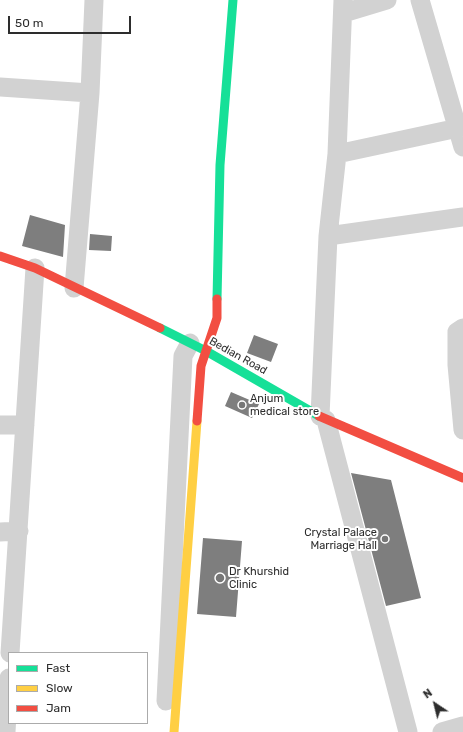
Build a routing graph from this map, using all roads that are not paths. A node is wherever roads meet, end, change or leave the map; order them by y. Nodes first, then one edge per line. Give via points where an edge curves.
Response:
1 (94, 0) edge
2 (233, 0) edge
3 (387, 0) edge
4 (420, 0) edge
5 (344, 6) edge
6 (0, 87) edge
7 (90, 93) junction
8 (458, 128) junction
9 (463, 147) edge
10 (338, 154) junction
11 (463, 217) edge
12 (328, 236) junction
13 (0, 256) edge
14 (35, 268) junction
15 (74, 288) junction
16 (463, 328) edge
17 (198, 347) junction
18 (323, 418) junction
19 (0, 425) edge
20 (25, 425) junction
21 (463, 430) edge
22 (186, 456) junction
23 (463, 478) edge
24 (19, 531) junction
25 (0, 532) edge
26 (6, 633) edge
27 (10, 652) edge
28 (8, 696) edge
29 (463, 726) edge
30 (6, 732) edge
31 (164, 732) edge
32 (174, 732) edge
33 (408, 732) edge
34 (442, 732) edge

1 - 7 street
2 - 17 street via 220,165 217,318
3 - 5 street
4 - 8 street
5 - 10 street
6 - 7 street
7 - 15 street
8 - 9 street
8 - 10 street
10 - 12 street
11 - 12 street
12 - 18 street
13 - 14 street, Bedian Road
14 - 15 street, Bedian Road
14 - 20 street
15 - 17 street, Bedian Road
16 - 21 street via 457,332 457,365
17 - 18 street, Bedian Road
17 - 22 street via 183,356
18 - 23 street, Bedian Road
18 - 33 street
19 - 20 street
20 - 24 street
22 - 31 street
22 - 32 street
24 - 25 street
24 - 26 street
26 - 27 street
28 - 30 street
29 - 34 street

